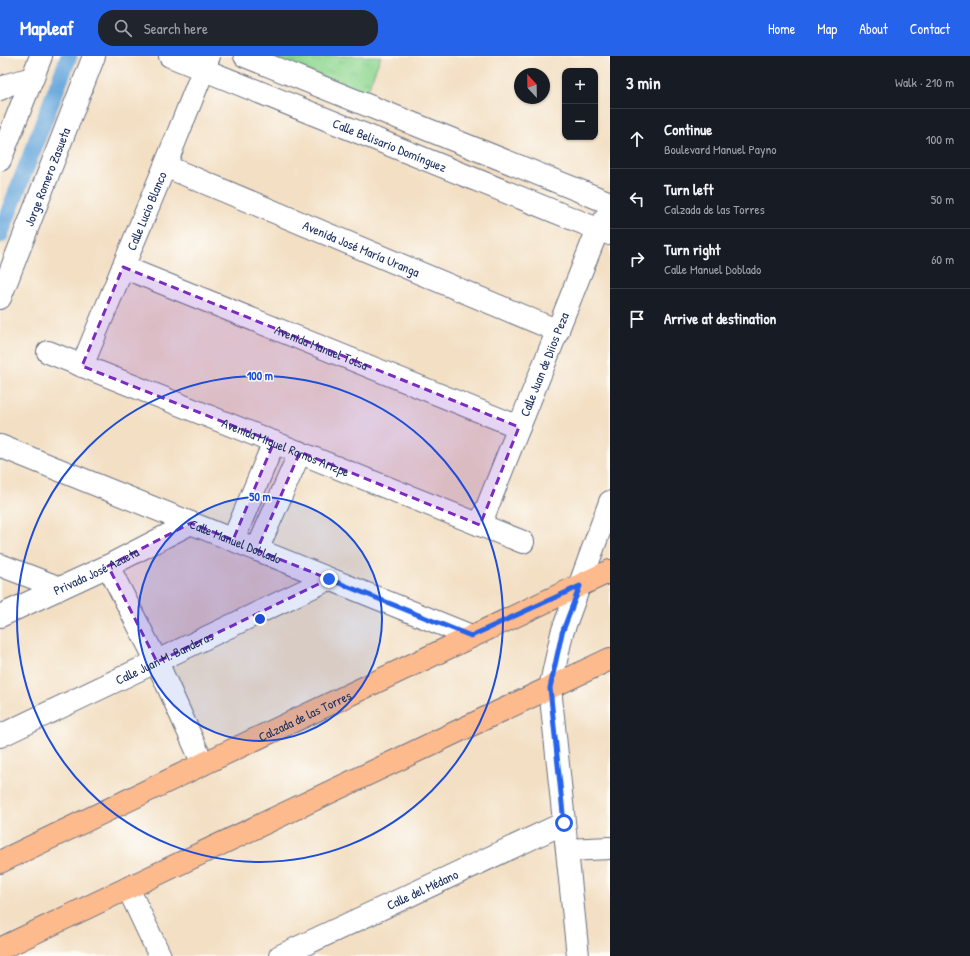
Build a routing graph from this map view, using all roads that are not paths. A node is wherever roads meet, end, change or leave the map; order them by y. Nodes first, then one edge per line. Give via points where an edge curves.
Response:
1 (41, 56) edge
2 (94, 56) edge
3 (170, 56) edge
4 (245, 56) edge
5 (206, 64) edge
6 (33, 78) junction
7 (0, 89) edge
8 (0, 160) edge
9 (166, 166) junction
10 (606, 219) edge
11 (123, 267) junction
12 (0, 298) edge
13 (558, 331) junction
14 (48, 352) dead end
15 (82, 366) junction
16 (519, 427) junction
17 (274, 442) junction
18 (0, 446) edge
19 (300, 452) junction
20 (610, 502) edge
21 (191, 523) junction
22 (480, 525) junction
23 (233, 540) junction
24 (523, 542) dead end
25 (257, 550) junction
26 (0, 565) edge
27 (108, 566) junction
28 (610, 571) edge
29 (329, 579) junction
30 (580, 586) junction
31 (60, 588) junction
32 (0, 616) edge
33 (471, 636) junction
34 (610, 659) edge
35 (157, 662) junction
36 (550, 688) junction
37 (0, 736) edge
38 (203, 764) junction
39 (564, 823) junction
40 (610, 848) edge
41 (567, 850) junction
42 (0, 862) edge
43 (128, 888) junction
44 (0, 950) edge
45 (574, 954) edge
46 (160, 956) edge
47 (280, 956) edge

1 - 6 street
2 - 12 street, Jorge Romero Zasueta
3 - 5 street, Calle Belisario Domínguez
4 - 10 street
5 - 9 street, Calle Lucio Blanco
5 - 10 street, Calle Belisario Domínguez
6 - 7 street
6 - 8 street
9 - 11 street, Calle Lucio Blanco
9 - 13 street, Avenida José María Uranga
10 - 13 street, Calle Juan de Diios Peza
11 - 15 street, Calle Lucio Blanco
11 - 16 street, Avenida Manuel Tolsa
13 - 16 street, Calle Juan de Diios Peza
14 - 15 street, Avenida Miguel Ramos Arizpe
15 - 17 street, Avenida Miguel Ramos Arizpe
16 - 22 street, Calle Juan de Diios Peza
17 - 19 street, Avenida Miguel Ramos Arizpe
17 - 23 street
18 - 21 street, Calle Manuel Doblado
19 - 22 street, Avenida Miguel Ramos Arizpe
19 - 25 street
20 - 30 street
21 - 23 street, Calle Manuel Doblado
21 - 27 street, Privada José Azueta
22 - 24 street, Avenida Miguel Ramos Arizpe
23 - 25 street, Calle Manuel Doblado
25 - 29 street, Calle Manuel Doblado
26 - 31 street
27 - 31 street, Privada José Azueta
27 - 35 street
28 - 30 main road, Calzada de las Torres
29 - 33 street, Calle Manuel Doblado
29 - 35 street, Calle Juan M. Banderas
30 - 33 main road, Calzada de las Torres
30 - 36 street via 562,633
31 - 32 street, Privada José Azueta
33 - 38 main road, Calzada de las Torres
34 - 36 main road
35 - 37 street, Calle Juan M. Banderas
35 - 38 street
36 - 39 street
36 - 43 main road
38 - 42 main road, Calzada de las Torres
39 - 41 street
39 - 47 street, Calle del Médano
40 - 41 street
41 - 45 street
43 - 44 main road
43 - 46 street

